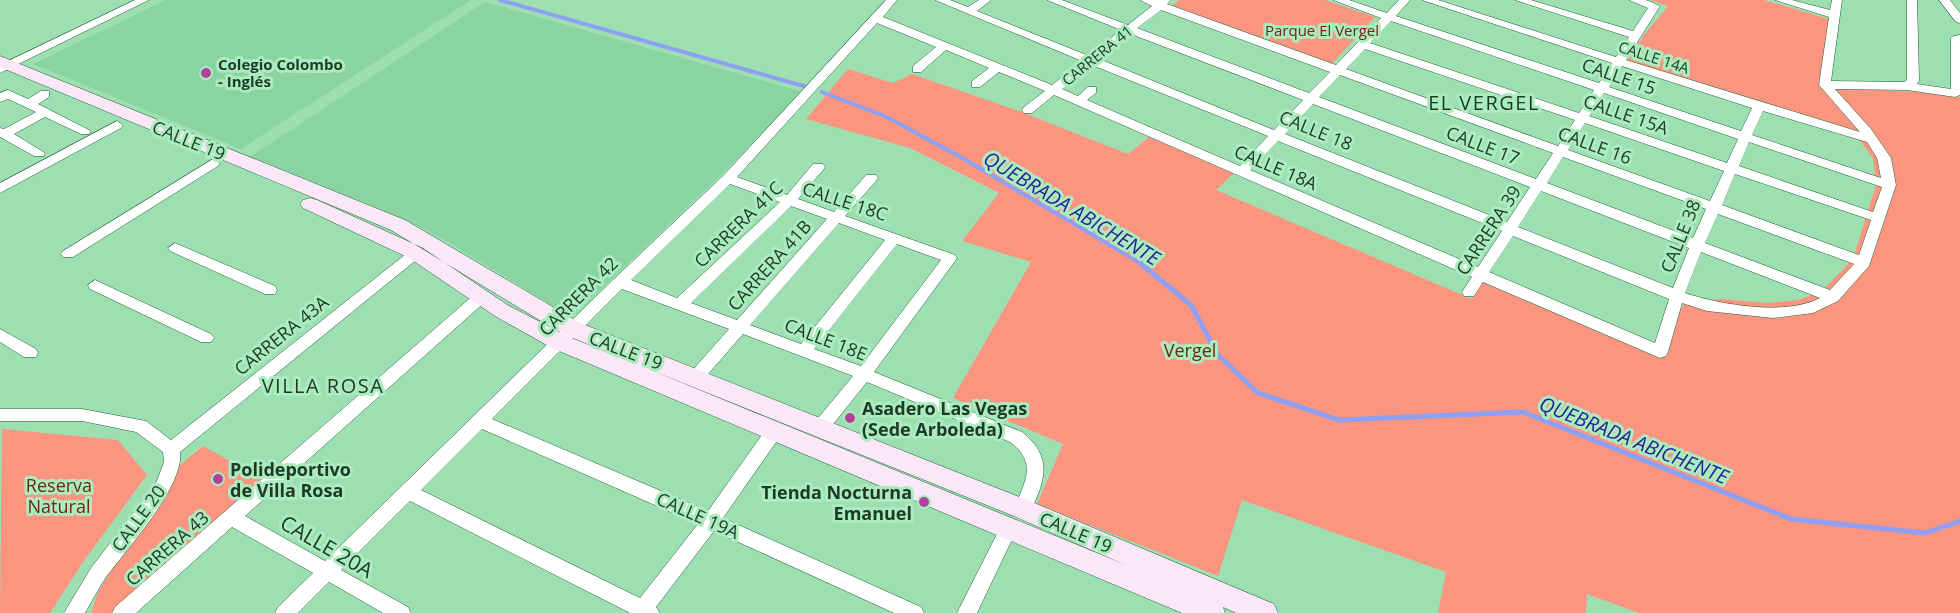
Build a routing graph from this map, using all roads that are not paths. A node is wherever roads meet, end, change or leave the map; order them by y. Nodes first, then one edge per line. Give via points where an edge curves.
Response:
1 (144, 0) edge
2 (892, 0) edge
3 (940, 0) edge
4 (986, 0) edge
5 (1052, 0) edge
6 (1145, 0) edge
7 (1338, 0) edge
8 (1405, 0) edge
9 (1427, 0) edge
10 (1520, 0) edge
11 (1634, 0) edge
12 (1780, 0) edge
13 (1837, 0) edge
14 (1912, 0) edge
15 (1944, 0) edge
16 (1163, 3) edge
17 (969, 12) junction
18 (1835, 15) junction
19 (1388, 17) junction
20 (876, 18) junction
21 (1960, 20) edge
22 (1130, 29) junction
23 (1636, 36) junction
24 (1956, 38) dead end
25 (1362, 44) junction
26 (945, 45) junction
27 (1091, 60) junction
28 (1619, 61) junction
29 (998, 67) junction
30 (916, 69) dead end
31 (1337, 70) junction
32 (2, 79) edge
33 (976, 84) dead end
34 (1825, 85) junction
35 (1907, 86) junction
36 (1601, 89) junction
37 (1053, 90) junction
38 (1092, 90) dead end
39 (1311, 98) junction
40 (1078, 102) junction
41 (39, 103) junction
42 (1759, 106) junction
43 (1028, 110) dead end
44 (1582, 118) junction
45 (117, 125) junction
46 (85, 130) dead end
47 (2, 133) edge
48 (1277, 134) junction
49 (1745, 137) junction
50 (1873, 140) junction
51 (1561, 152) junction
52 (39, 153) dead end
53 (213, 163) junction
54 (818, 167) dead end
55 (1731, 168) junction
56 (1241, 171) junction
57 (729, 178) junction
58 (871, 178) dead end
59 (1539, 185) junction
60 (1888, 185) junction
61 (0, 189) edge
62 (789, 201) junction
63 (1712, 207) junction
64 (838, 217) junction
65 (1878, 218) junction
66 (1510, 228) junction
67 (895, 237) junction
68 (1697, 245) junction
69 (176, 248) dead end
70 (416, 253) junction
71 (68, 254) dead end
72 (1864, 262) junction
73 (1480, 275) junction
74 (620, 282) junction
75 (95, 285) dead end
76 (270, 290) dead end
77 (1469, 292) dead end
78 (1677, 296) junction
79 (481, 297) junction
80 (1833, 297) junction
81 (681, 304) junction
82 (740, 327) junction
83 (0, 335) edge
84 (566, 335) junction
85 (206, 338) dead end
86 (804, 351) junction
87 (1660, 352) joint
88 (30, 353) dead end
89 (864, 374) junction
90 (696, 377) junction
91 (0, 415) edge
92 (480, 421) junction
93 (820, 428) junction
94 (775, 430) junction
95 (171, 449) junction
96 (408, 492) junction
97 (1023, 509) junction
98 (232, 518) junction
99 (711, 521) junction
100 (1009, 527) junction
101 (327, 573) junction
102 (644, 612) edge
103 (74, 613) edge
104 (122, 613) edge
105 (285, 613) edge
106 (401, 613) edge
107 (914, 613) edge
108 (967, 613) edge
109 (1212, 613) edge
110 (1265, 613) edge

1 - 32 street
2 - 20 street, CARRERA 42
3 - 17 street, CALLE 18
4 - 17 street
5 - 22 street, CALLE 17
6 - 16 street, CALLE 16
7 - 19 street, CALLE 15
8 - 19 street
9 - 28 street, CALLE 14A
10 - 23 street
11 - 23 street, CARRERA 39 via 1655,6
12 - 18 street
13 - 18 street
14 - 35 street via 1913,81
15 - 21 street
16 - 22 street, CARRERA 41
16 - 31 street, CALLE 16
17 - 27 street, CALLE 18
18 - 34 street
19 - 25 street
19 - 36 street, CALLE 15
20 - 26 street, CALLE 18A
20 - 57 street, CARRERA 42
22 - 27 street, CARRERA 41
22 - 39 street, CALLE 17
23 - 28 street, CARRERA 39
24 - 35 street via 1957,91
25 - 31 street
25 - 44 street, CALLE 15A
26 - 29 street, CALLE 18A
26 - 30 street
27 - 37 street, CARRERA 41
27 - 48 street, CALLE 18
28 - 36 street, CARRERA 39
28 - 42 street, CALLE 14A
29 - 33 street
29 - 37 street, CALLE 18A
31 - 39 street
31 - 51 street, CALLE 16
32 - 41 main road, CALLE 19
32 - 84 main road, CALLE 19 via 398,225 520,299
34 - 35 street
34 - 50 street
36 - 44 street, CARRERA 39
36 - 49 street, CALLE 15
37 - 40 street, CALLE 18A
37 - 43 street, CARRERA 41
38 - 40 street
39 - 48 street
39 - 59 street, CALLE 17
40 - 56 street, CALLE 18A
41 - 45 main road, CALLE 19
41 - 46 street
41 - 47 street
42 - 49 street, CALLE 38
42 - 50 street, CALLE 14A
44 - 51 street, CARRERA 39
44 - 55 street, CALLE 15A
45 - 53 main road, CALLE 19
45 - 61 street
47 - 52 street
48 - 56 street
48 - 66 street, CALLE 18
49 - 55 street, CALLE 38
49 - 60 street, CALLE 15
50 - 60 street via 1884,158
51 - 59 street, CARRERA 39
51 - 63 street, CALLE 16
53 - 70 main road, CALLE 19
53 - 71 street
54 - 62 street, CARRERA 41C
55 - 63 street, CALLE 38
55 - 65 street, CALLE 15A
56 - 73 street, CALLE 18A
57 - 62 street, CALLE 18C
57 - 74 street, CARRERA 42
58 - 64 street, CARRERA 41B
59 - 66 street, CARRERA 39
59 - 68 street, CALLE 17
60 - 65 street
62 - 64 street, CALLE 18C
62 - 81 street, CARRERA 41C
63 - 68 street, CALLE 38
63 - 72 street, CALLE 16
64 - 67 street, CALLE 18C
64 - 82 street, CARRERA 41B
65 - 72 street
66 - 73 street, CARRERA 39
66 - 78 street, CALLE 18
67 - 86 street
67 - 89 street, CALLE 18C via 950,258
68 - 78 street, CALLE 38
68 - 80 street, CALLE 17
69 - 76 street
70 - 79 main road, CALLE 19
70 - 95 street, CARRERA 43A
72 - 80 street
73 - 77 street, CARRERA 39
73 - 87 street, CALLE 18A
74 - 81 street, CALLE 18E
74 - 84 street, CARRERA 42
75 - 85 street
78 - 80 street, CALLE 18 via 1707,306 1773,313 1813,308
78 - 87 street, CALLE 38
79 - 84 main road, CALLE 19
79 - 98 street, CARRERA 43
81 - 82 street, CALLE 18E
82 - 86 street, CALLE 18E
82 - 90 street, CARRERA 41B
83 - 88 street
84 - 90 main road, CALLE 19
84 - 92 street, CARRERA 42
84 - 94 main road, CALLE 19
86 - 89 street, CALLE 18E
89 - 93 street
89 - 97 street, CALLE 18E via 1027,444 1035,456 1037,471
90 - 93 main road, CALLE 19
91 - 95 street via 82,415 140,426
92 - 96 street, CARRERA 42
92 - 99 street, CALLE 19A
93 - 97 main road, CALLE 19
94 - 99 street
94 - 100 main road, CALLE 19
95 - 103 street, CALLE 20 via 173,462 163,486
96 - 101 street, CARRERA 42
96 - 102 street
97 - 110 main road, CALLE 19
98 - 101 street, CALLE 20A
98 - 104 street, CARRERA 43
99 - 102 street
99 - 107 street, CALLE 19A
100 - 108 street
100 - 109 main road, CALLE 19
101 - 105 street, CARRERA 42
101 - 106 street, CALLE 20A

